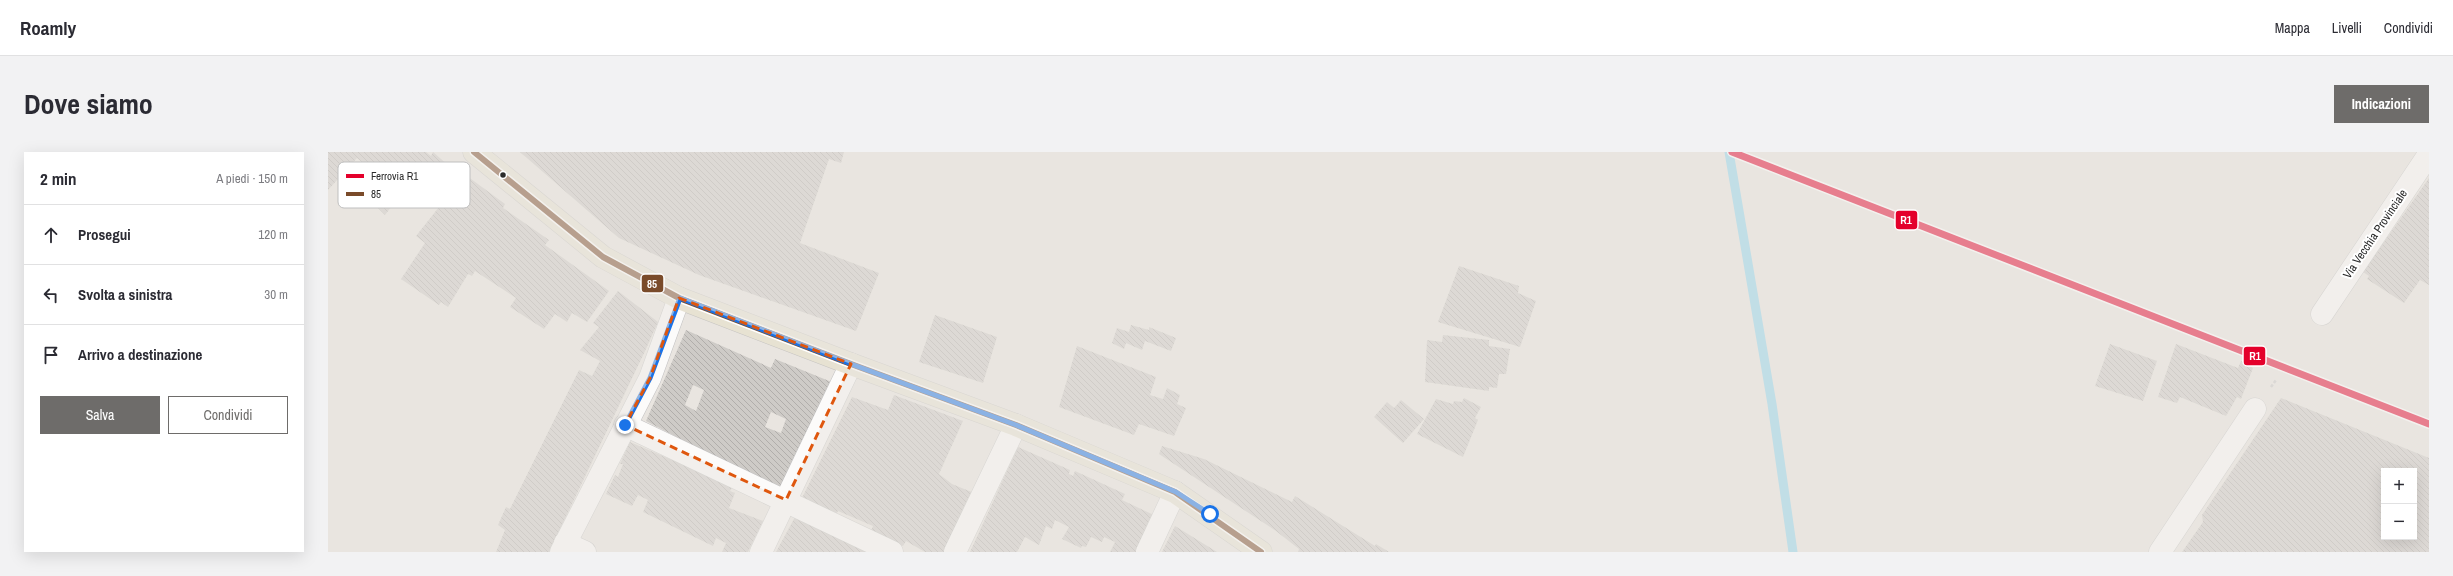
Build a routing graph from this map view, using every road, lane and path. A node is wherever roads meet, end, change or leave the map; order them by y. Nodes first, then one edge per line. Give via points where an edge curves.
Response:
1 (474, 152) edge
2 (2429, 154) edge
3 (680, 298) junction
4 (2322, 314) dead end
5 (851, 364) junction
6 (2255, 409) dead end
7 (625, 425) junction
8 (1016, 425) junction
9 (1176, 492) junction
10 (786, 500) junction
11 (563, 547) edge
12 (585, 552) edge
13 (761, 552) edge
14 (892, 552) edge
15 (955, 552) edge
16 (1147, 552) edge
17 (1261, 552) edge
18 (2160, 552) edge

1 - 3 main road via 603,258
2 - 4 street, Via Vecchia Provinciale
3 - 5 main road
3 - 7 street via 650,378
5 - 8 main road
5 - 10 street
6 - 18 street
7 - 10 street
7 - 11 street
8 - 9 main road
8 - 15 street
9 - 16 street
9 - 17 main road
10 - 13 street
10 - 14 street
11 - 12 street

